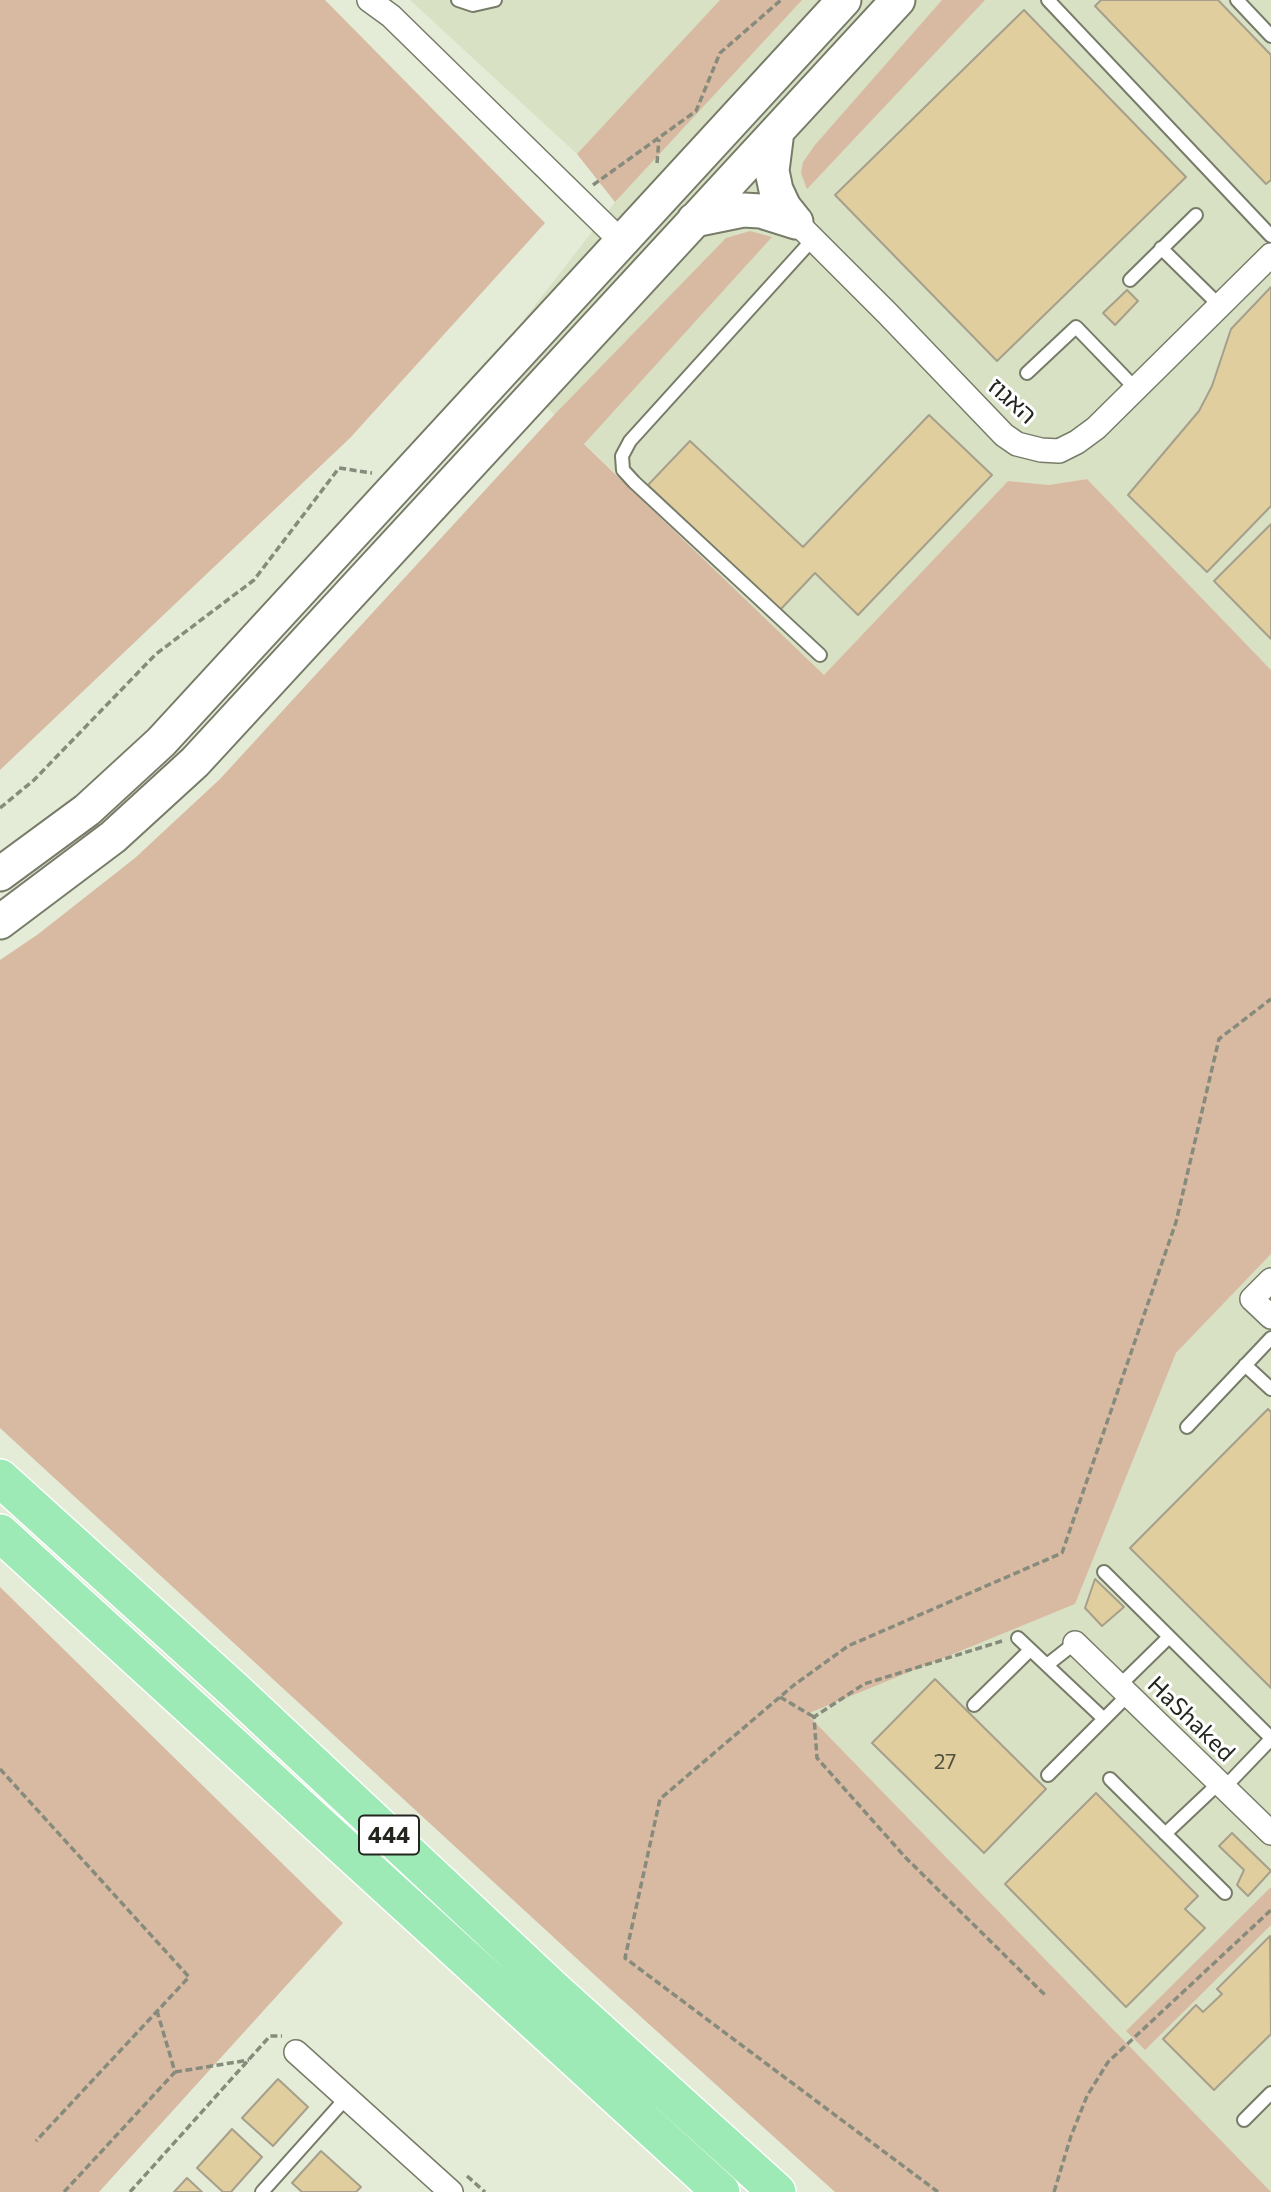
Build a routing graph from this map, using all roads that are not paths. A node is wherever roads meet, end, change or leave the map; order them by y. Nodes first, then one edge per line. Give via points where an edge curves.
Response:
1 (369, 0) edge
2 (458, 0) edge
3 (495, 0) edge
4 (844, 0) edge
5 (898, 0) edge
6 (1048, 0) edge
7 (1237, 0) edge
8 (1271, 36) edge
9 (777, 131) junction
10 (1196, 215) dead end
11 (694, 220) junction
12 (804, 231) junction
13 (1271, 236) edge
14 (622, 242) junction
15 (1161, 248) junction
16 (1271, 255) edge
17 (1130, 280) dead end
18 (1220, 306) junction
19 (1027, 373) dead end
20 (1136, 389) junction
21 (820, 655) dead end
22 (0, 874) edge
23 (0, 922) edge
24 (1271, 1280) edge
25 (1271, 1317) edge
26 (1271, 1338) edge
27 (1245, 1365) junction
28 (1271, 1389) edge
29 (1187, 1427) dead end
30 (0, 1478) edge
31 (0, 1534) edge
32 (1104, 1572) dead end
33 (1018, 1637) road end
34 (1169, 1637) junction
35 (1075, 1643) joint
36 (1030, 1650) junction
37 (1047, 1665) junction
38 (1124, 1691) junction
39 (974, 1705) dead end
40 (1104, 1719) junction
41 (1271, 1738) edge
42 (1048, 1775) dead end
43 (1110, 1779) dead end
44 (1222, 1785) junction
45 (1271, 1833) edge
46 (1166, 1834) junction
47 (1225, 1893) dead end
48 (296, 2052) dead end
49 (1271, 2093) edge
50 (347, 2097) junction
51 (1244, 2120) dead end
52 (262, 2192) edge
53 (451, 2192) edge
54 (721, 2192) edge
55 (777, 2192) edge

1 - 14 street via 391,16
2 - 3 lane via 473,5
4 - 14 street
5 - 9 street
6 - 13 lane
7 - 8 lane
9 - 11 street
9 - 12 street via 772,171 780,199
10 - 15 lane
11 - 12 street via 761,211
11 - 23 street via 195,762 113,837
12 - 20 street, האגוז via 1017,444 1059,451 1096,428
12 - 21 lane via 622,456 623,470 634,482
14 - 22 street via 161,742 87,810
15 - 17 lane
15 - 18 lane
16 - 18 street, האגוז
18 - 20 street, האגוז
19 - 20 lane via 1076,327
24 - 25 street via 1252,1299
26 - 27 lane
27 - 28 lane
27 - 29 lane
30 - 55 main road, 444
31 - 54 main road, 444
32 - 34 lane
33 - 36 lane
34 - 38 lane
34 - 41 lane
35 - 37 lane
35 - 38 street, HaShaked
36 - 37 lane
36 - 39 lane
37 - 40 lane
38 - 40 lane
38 - 44 street, HaShaked
40 - 42 lane
41 - 44 lane
43 - 46 lane
44 - 45 street, HaShaked
44 - 46 lane
46 - 47 lane
48 - 50 street
49 - 51 lane
50 - 52 lane
50 - 53 street

